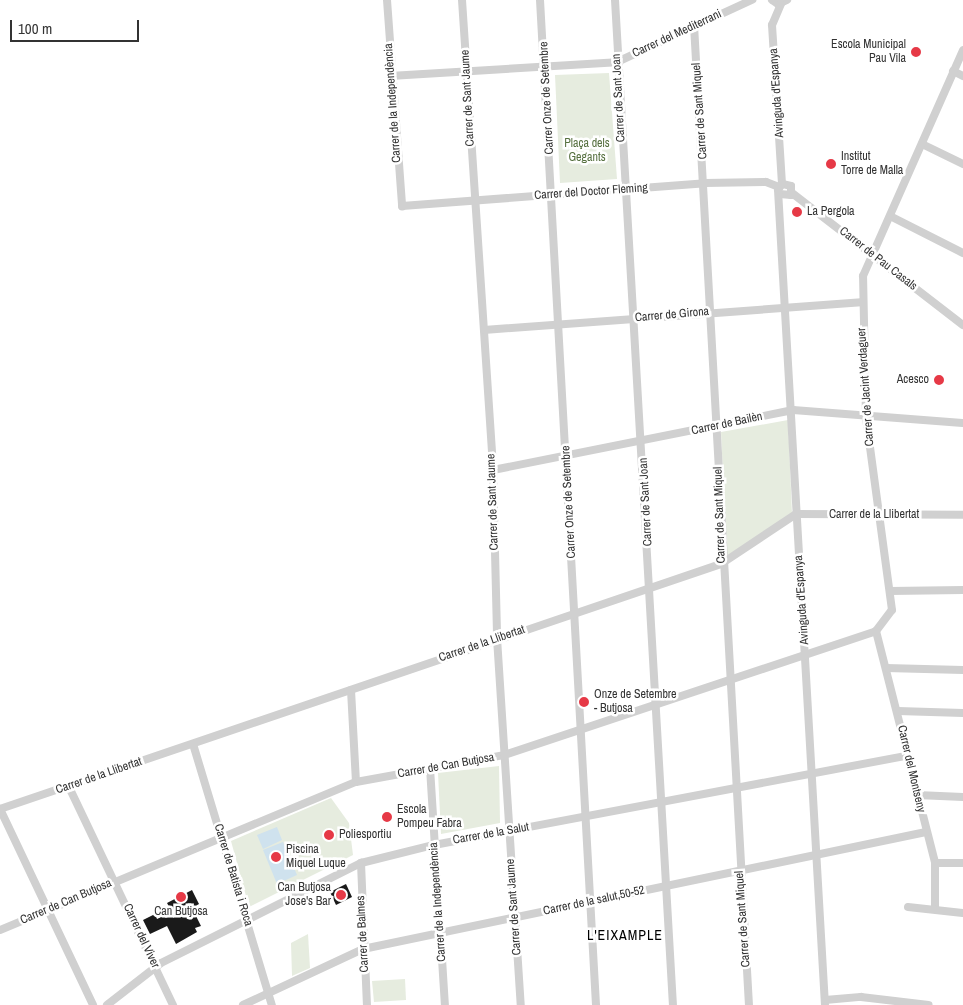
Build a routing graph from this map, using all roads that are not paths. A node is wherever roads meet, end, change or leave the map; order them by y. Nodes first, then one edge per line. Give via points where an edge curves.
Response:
1 (387, 0) edge
2 (462, 0) edge
3 (540, 0) edge
4 (615, 0) edge
5 (752, 0) edge
6 (771, 0) edge
7 (784, 2) edge
8 (694, 25) junction
9 (963, 50) edge
10 (617, 62) junction
11 (546, 65) junction
12 (467, 70) junction
13 (953, 71) junction
14 (390, 76) junction
15 (963, 76) edge
16 (922, 144) junction
17 (963, 164) edge
18 (705, 183) junction
19 (780, 188) junction
20 (624, 190) junction
21 (792, 193) junction
22 (552, 194) junction
23 (474, 200) junction
24 (402, 206) joint
25 (890, 216) junction
26 (963, 253) edge
27 (871, 254) junction
28 (861, 302) junction
29 (786, 309) junction
30 (710, 311) junction
31 (634, 318) junction
32 (560, 323) junction
33 (963, 325) edge
34 (484, 330) junction
35 (793, 410) junction
36 (866, 417) junction
37 (963, 423) edge
38 (717, 426) junction
39 (643, 442) junction
40 (567, 456) junction
41 (493, 470) junction
42 (796, 514) junction
43 (963, 515) edge
44 (879, 516) junction
45 (721, 564) junction
46 (650, 590) junction
47 (963, 590) edge
48 (890, 591) junction
49 (574, 615) junction
50 (876, 631) junction
51 (497, 638) junction
52 (806, 652) junction
53 (886, 668) junction
54 (963, 670) edge
55 (730, 677) junction
56 (351, 690) junction
57 (655, 706) junction
58 (898, 711) junction
59 (963, 714) edge
60 (580, 732) junction
61 (193, 744) junction
62 (504, 755) junction
63 (909, 755) junction
64 (430, 768) junction
65 (811, 774) junction
66 (356, 782) junction
67 (736, 786) junction
68 (69, 787) junction
69 (917, 795) junction
70 (963, 796) edge
71 (664, 801) junction
72 (0, 810) edge
73 (585, 817) junction
74 (509, 831) junction
75 (926, 832) junction
76 (222, 838) junction
77 (434, 844) junction
78 (816, 852) junction
79 (360, 863) junction
80 (935, 863) junction
81 (963, 863) edge
82 (739, 868) junction
83 (116, 881) junction
84 (666, 886) junction
85 (590, 902) junction
86 (908, 907) dead end
87 (935, 909) junction
88 (48, 910) junction
89 (963, 913) edge
90 (516, 918) junction
91 (247, 920) junction
92 (0, 930) edge
93 (440, 935) junction
94 (363, 948) junction
95 (155, 966) junction
96 (269, 992) junction
97 (825, 1002) edge
98 (93, 1005) edge
99 (107, 1005) edge
100 (173, 1005) edge
101 (243, 1005) edge
102 (272, 1005) edge
103 (367, 1005) edge
104 (445, 1005) edge
105 (521, 1005) edge
106 (596, 1005) edge
107 (673, 1005) edge
108 (749, 1005) edge
109 (929, 1005) edge

1 - 14 street, Carrer de la Independència
2 - 12 street, Carrer de Sant Jaume
3 - 11 street, Carrer Onze de Setembre
4 - 10 street, Carrer de Sant Joan
5 - 8 street, Carrer del Mediterrani
6 - 7 street
7 - 19 street, Avinguda d'Espanya via 772,25
8 - 10 street, Carrer del Mediterrani
8 - 18 street, Carrer de Sant Miquel
9 - 13 street, Carrer de Jacint Verdaguer
10 - 11 street, Carrer del Mediterrani
10 - 20 street, Carrer de Sant Joan
11 - 12 street, Carrer del Mediterrani
11 - 22 street, Carrer Onze de Setembre
12 - 14 street, Carrer del Mediterrani
12 - 23 street, Carrer de Sant Jaume
13 - 15 street
13 - 16 street, Carrer de Jacint Verdaguer
14 - 24 street, Carrer de la Independència
16 - 17 street
16 - 25 street, Carrer de Jacint Verdaguer
18 - 19 street, Carrer del Doctor Fleming via 766,182
18 - 20 street, Carrer del Doctor Fleming
18 - 30 street, Carrer de Sant Miquel
19 - 21 street via 786,197
19 - 21 street, Carrer de Pau Casals via 789,184
19 - 29 street, Avinguda d'Espanya
20 - 22 street, Carrer del Doctor Fleming
20 - 31 street, Carrer de Sant Joan
21 - 27 street, Carrer de Pau Casals
22 - 23 street, Carrer del Doctor Fleming
22 - 32 street, Carrer Onze de Setembre
23 - 24 street, Carrer del Doctor Fleming
23 - 34 street, Carrer de Sant Jaume
25 - 26 street
25 - 27 street, Carrer de Jacint Verdaguer
27 - 28 street, Carrer de Jacint Verdaguer via 863,276
27 - 33 street, Carrer de Pau Casals
28 - 29 street, Carrer de Girona
28 - 36 street, Carrer de Jacint Verdaguer
29 - 30 street, Carrer de Girona
29 - 35 street, Avinguda d'Espanya
30 - 31 street, Carrer de Girona
30 - 38 street, Carrer de Sant Miquel
31 - 32 street, Carrer de Girona
31 - 39 street, Carrer de Sant Joan
32 - 34 street, Carrer de Girona
32 - 40 street, Carrer Onze de Setembre
34 - 41 street, Carrer de Sant Jaume
35 - 36 street, Carrer de Bailèn
35 - 38 street, Carrer de Bailèn
35 - 42 street, Avinguda d'Espanya
36 - 37 street, Carrer de Bailèn
36 - 44 street, Carrer de Jacint Verdaguer
38 - 39 street, Carrer de Bailèn
38 - 45 street, Carrer de Sant Miquel
39 - 40 street, Carrer de Bailèn
39 - 46 street, Carrer de Sant Joan
40 - 41 street, Carrer de Bailèn
40 - 49 street, Carrer Onze de Setembre
41 - 51 street, Carrer de Sant Jaume
42 - 44 street, Carrer de la Llibertat
42 - 45 street, Carrer de la Llibertat
42 - 52 street, Avinguda d'Espanya
43 - 44 street, Carrer de la Llibertat
44 - 48 street, Carrer de Jacint Verdaguer
45 - 46 street, Carrer de la Llibertat
45 - 55 street, Carrer de Sant Miquel
46 - 49 street, Carrer de la Llibertat
46 - 57 street, Carrer de Sant Joan
47 - 48 street
48 - 50 street, Carrer de Jacint Verdaguer via 892,610
49 - 51 street, Carrer de la Llibertat
49 - 60 street, Carrer Onze de Setembre
50 - 52 street, Carrer de Can Butjosa
50 - 53 street, Carrer del Montseny
51 - 56 street, Carrer de la Llibertat
51 - 62 street, Carrer de Sant Jaume
52 - 55 street, Carrer de Can Butjosa
52 - 65 street, Avinguda d'Espanya
53 - 54 street
53 - 58 street, Carrer del Montseny
55 - 57 street, Carrer de Can Butjosa
55 - 67 street, Carrer de Sant Miquel
56 - 61 street, Carrer de la Llibertat
56 - 66 street
57 - 60 street, Carrer de Can Butjosa
57 - 71 street, Carrer de Sant Joan
58 - 59 street
58 - 63 street, Carrer del Montseny
60 - 62 street, Carrer de Can Butjosa
60 - 73 street, Carrer Onze de Setembre
61 - 68 street, Carrer de la Llibertat
61 - 76 street, Carrer de Batista i Roca
62 - 64 street, Carrer de Can Butjosa
62 - 74 street, Carrer de Sant Jaume
63 - 65 street, Carrer de la Salut
63 - 69 street, Carrer del Montseny
64 - 66 street, Carrer de Can Butjosa
64 - 77 street, Carrer de la Independència
65 - 67 street, Carrer de la Salut
65 - 78 street, Avinguda d'Espanya
66 - 76 street, Carrer de Can Butjosa
67 - 71 street, Carrer de la Salut
67 - 82 street, Carrer de Sant Miquel
68 - 72 street, Carrer de la Llibertat
68 - 83 street, Carrer del Viver
69 - 70 street
69 - 75 street, Carrer del Montseny
71 - 73 street, Carrer de la Salut
71 - 84 street, Carrer de Sant Joan
72 - 88 street
73 - 74 street, Carrer de la Salut
73 - 85 street, Carrer Onze de Setembre
74 - 77 street, Carrer de la Salut
74 - 90 street, Carrer de Sant Jaume
75 - 78 street, Carrer de la salut,50-52
75 - 80 street, Carrer del Montseny
76 - 83 street, Carrer de Can Butjosa
76 - 91 street, Carrer de Batista i Roca
77 - 79 street, Carrer de la Salut
77 - 93 street, Carrer de la Independència
78 - 82 street, Carrer de la salut,50-52
78 - 97 street, Avinguda d'Espanya
79 - 91 street, Carrer de la Salut
79 - 94 street, Carrer de Balmes
80 - 81 street
80 - 87 street, Carrer del Montseny
82 - 84 street, Carrer de la salut,50-52
82 - 108 street, Carrer de Sant Miquel
83 - 88 street, Carrer de Can Butjosa
83 - 95 street, Carrer del Viver
84 - 85 street, Carrer de la salut,50-52
84 - 107 street, Carrer de Sant Joan
85 - 90 street, Carrer de la salut,50-52
85 - 106 street, Carrer Onze de Setembre
86 - 87 street
87 - 89 street
88 - 92 street, Carrer de Can Butjosa
88 - 98 street
90 - 93 street, Carrer de la salut,50-52
90 - 105 street, Carrer de Sant Jaume
91 - 95 street, Carrer de la Salut
91 - 96 street, Carrer de Batista i Roca
93 - 94 street, Carrer de la salut,50-52
93 - 104 street, Carrer de la Independència
94 - 96 street, Carrer de la salut,50-52
94 - 103 street, Carrer de Balmes
95 - 99 street, Carrer de la Salut
95 - 100 street, Carrer del Viver
96 - 101 street, Carrer de la salut,50-52
96 - 102 street, Carrer de Batista i Roca
97 - 109 street via 861,997

